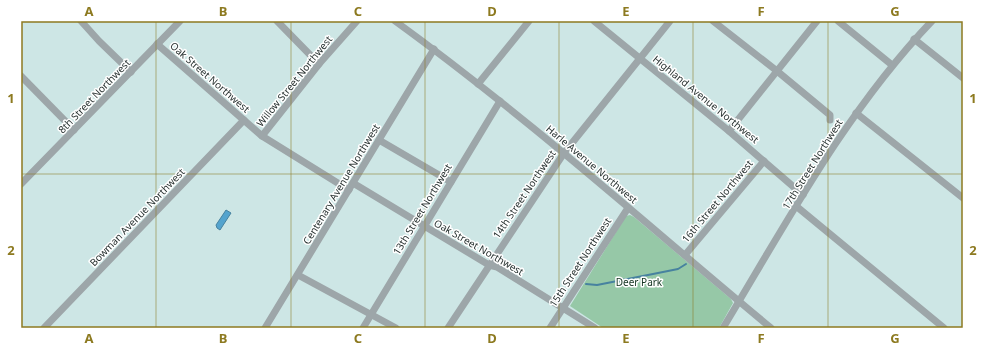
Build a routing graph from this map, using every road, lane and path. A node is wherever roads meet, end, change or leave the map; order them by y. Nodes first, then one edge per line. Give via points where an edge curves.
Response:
1 (81, 21) edge
2 (180, 21) edge
3 (277, 21) edge
4 (357, 21) edge
5 (395, 21) edge
6 (529, 21) edge
7 (594, 21) edge
8 (670, 21) edge
9 (713, 21) edge
10 (817, 21) edge
11 (838, 21) edge
12 (932, 21) edge
13 (914, 39) junction
14 (157, 44) junction
15 (434, 49) junction
16 (640, 58) junction
17 (319, 64) junction
18 (892, 66) junction
19 (777, 71) junction
20 (131, 72) junction
21 (21, 76) edge
22 (963, 78) edge
23 (478, 84) junction
24 (500, 101) junction
25 (856, 113) junction
26 (244, 120) junction
27 (830, 120) dead end
28 (74, 130) junction
29 (729, 131) junction
30 (262, 136) junction
31 (379, 140) junction
32 (564, 153) junction
33 (764, 160) junction
34 (450, 182) junction
35 (21, 184) edge
36 (351, 187) junction
37 (803, 195) junction
38 (963, 198) edge
39 (796, 206) junction
40 (628, 208) junction
41 (424, 226) junction
42 (685, 255) junction
43 (489, 265) junction
44 (298, 275) junction
45 (739, 302) junction
46 (562, 309) junction
47 (372, 314) junction
48 (44, 328) edge
49 (266, 328) edge
50 (363, 328) edge
51 (396, 328) edge
52 (448, 328) edge
53 (550, 328) edge
54 (595, 328) edge
55 (723, 328) edge
56 (771, 328) edge
57 (944, 328) edge

1 - 20 street
2 - 14 street, 8th Street Northwest
3 - 17 street
4 - 17 street, Willow Street Northwest
5 - 15 street, Harle Avenue Northwest
6 - 23 street
7 - 16 street, Highland Avenue Northwest
8 - 16 street, 14th Street Northwest
9 - 19 street
10 - 19 street
11 - 18 street
12 - 13 street, 17th Street Northwest
13 - 18 street, 17th Street Northwest
13 - 22 street
14 - 20 street, 8th Street Northwest
14 - 26 street, Oak Street Northwest
15 - 23 street, Harle Avenue Northwest
15 - 31 street, Centenary Avenue Northwest
16 - 29 street, Highland Avenue Northwest
16 - 32 street, 14th Street Northwest
17 - 30 street, Willow Street Northwest
18 - 25 street, 17th Street Northwest
19 - 27 street via 830,115
19 - 29 street
20 - 28 street, 8th Street Northwest
21 - 28 street
23 - 24 street, Harle Avenue Northwest
24 - 32 street, Harle Avenue Northwest
24 - 34 street, 13th Street Northwest
25 - 37 street, 17th Street Northwest
25 - 38 street
26 - 30 street, Oak Street Northwest
26 - 48 street, Bowman Avenue Northwest
28 - 35 street, 8th Street Northwest
29 - 33 street, Highland Avenue Northwest
30 - 36 street, Oak Street Northwest
31 - 34 street
31 - 36 street, Centenary Avenue Northwest
32 - 40 street, Harle Avenue Northwest
32 - 43 street, 14th Street Northwest
33 - 37 street, Highland Avenue Northwest
33 - 42 street, 16th Street Northwest
34 - 41 street, 13th Street Northwest
36 - 41 street, Oak Street Northwest
36 - 44 street, Centenary Avenue Northwest
37 - 39 street, 17th Street Northwest
39 - 45 street, 17th Street Northwest
39 - 57 street
40 - 42 street, Harle Avenue Northwest
40 - 46 street, 15th Street Northwest
41 - 43 street, Oak Street Northwest
41 - 47 street, 13th Street Northwest
42 - 45 street, Harle Avenue Northwest
43 - 46 street, Oak Street Northwest via 497,267
43 - 52 street, 14th Street Northwest
44 - 47 street
44 - 49 street, Centenary Avenue Northwest
45 - 55 street, 17th Street Northwest
45 - 56 street, Harle Avenue Northwest
46 - 53 street, 15th Street Northwest
46 - 54 street, Oak Street Northwest
47 - 50 street, 13th Street Northwest
47 - 51 street

